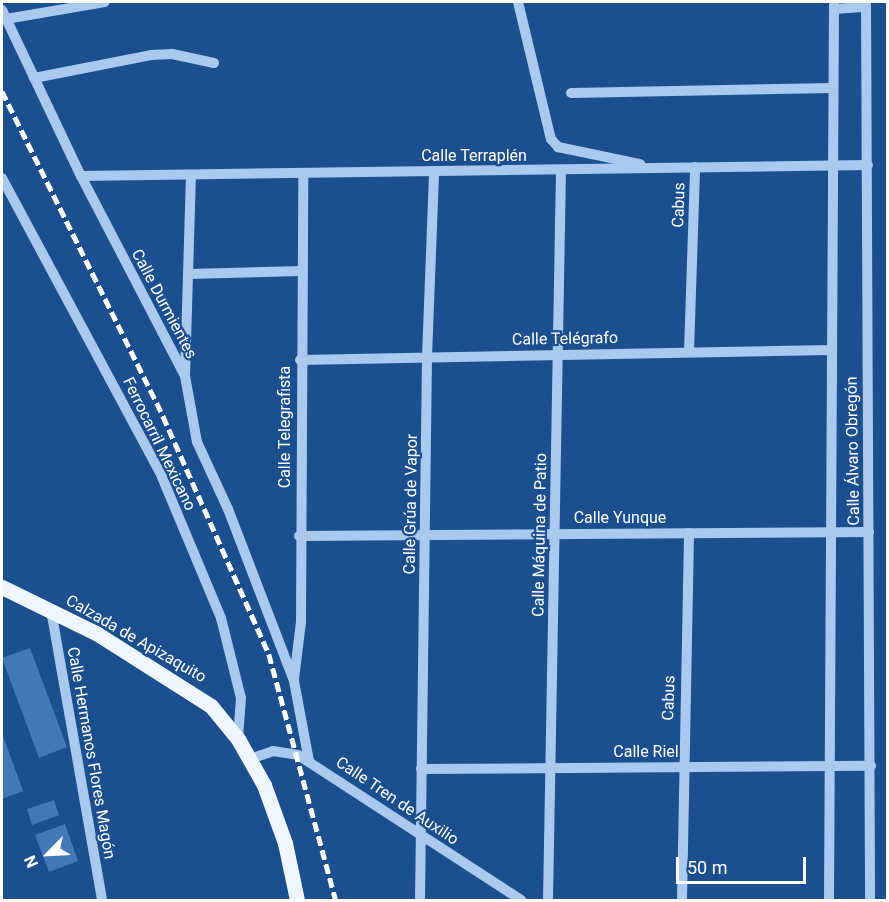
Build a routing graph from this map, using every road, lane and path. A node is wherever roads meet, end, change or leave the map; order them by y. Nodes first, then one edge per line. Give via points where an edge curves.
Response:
1 (105, 2) edge
2 (518, 2) edge
3 (866, 4) edge
4 (834, 5) edge
5 (4, 15) edge
6 (214, 63) dead end
7 (34, 78) junction
8 (832, 88) junction
9 (571, 93) dead end
10 (834, 165) junction
11 (868, 165) junction
12 (695, 167) junction
13 (658, 168) junction
14 (434, 171) junction
15 (561, 171) junction
16 (303, 173) junction
17 (191, 175) junction
18 (81, 176) junction
19 (2, 178) edge
20 (302, 271) junction
21 (188, 274) junction
22 (831, 350) junction
23 (689, 352) junction
24 (557, 354) junction
25 (427, 357) junction
26 (300, 360) junction
27 (185, 376) junction
28 (831, 532) junction
29 (869, 532) junction
30 (689, 533) junction
31 (556, 534) junction
32 (426, 535) junction
33 (299, 536) junction
34 (2, 587) edge
35 (51, 610) junction
36 (294, 681) junction
37 (238, 740) junction
38 (250, 759) junction
39 (309, 761) junction
40 (829, 766) junction
41 (870, 766) junction
42 (682, 767) junction
43 (551, 768) junction
44 (422, 769) junction
45 (422, 836) junction
46 (102, 900) edge
47 (297, 900) edge
48 (420, 900) edge
49 (521, 900) edge
50 (548, 900) edge
51 (682, 900) edge
52 (829, 900) edge
53 (870, 900) edge

1 - 5 street
2 - 13 street via 551,139 558,147
3 - 4 street
3 - 11 street, Calle Álvaro Obregón
4 - 8 street, Calle Álvaro Obregón
5 - 7 street, Calle Durmientes
6 - 7 street via 172,54
7 - 18 street, Calle Durmientes
8 - 9 street
8 - 10 street, Calle Álvaro Obregón
10 - 11 street, Calle Terraplén
10 - 12 street, Calle Terraplén
10 - 22 street, Calle Álvaro Obregón
11 - 29 street, Calle Álvaro Obregón
12 - 13 street, Calle Terraplén
12 - 23 street, Cabus
13 - 15 street, Calle Terraplén
14 - 15 street, Calle Terraplén
14 - 16 street, Calle Terraplén
14 - 25 street, Calle Grúa de Vapor
15 - 24 street, Calle Máquina de Patio
16 - 17 street, Calle Terraplén
16 - 20 street, Calle Telegrafista
17 - 18 street, Calle Terraplén
17 - 21 street
18 - 27 street, Calle Durmientes
19 - 37 street, Ferrocarril Mexicano via 162,477 221,618 241,698
20 - 21 street
20 - 26 street, Calle Telegrafista
21 - 27 street
22 - 23 street, Calle Telégrafo
22 - 28 street, Calle Álvaro Obregón
23 - 24 street, Calle Telégrafo
24 - 25 street, Calle Telégrafo
24 - 31 street, Calle Máquina de Patio
25 - 26 street, Calle Telégrafo
25 - 32 street, Calle Grúa de Vapor
26 - 33 street, Calle Telegrafista
27 - 36 street, Calle Durmientes via 197,442 228,509
28 - 29 street, Calle Yunque
28 - 30 street, Calle Yunque
28 - 40 street, Calle Álvaro Obregón
29 - 41 street, Calle Álvaro Obregón
30 - 31 street, Calle Yunque
30 - 42 street, Cabus
31 - 32 street, Calle Yunque
31 - 43 street, Calle Máquina de Patio
32 - 33 street, Calle Yunque
32 - 44 street, Calle Grúa de Vapor
33 - 36 street, Calle Telegrafista via 301,622
34 - 35 main road, Calzada de Apizaquito
35 - 37 main road, Calzada de Apizaquito via 196,694 212,706
35 - 46 street, Calle Hermanos Flores Magón
36 - 39 street, Calle Durmientes
37 - 38 main road, Calzada de Apizaquito
38 - 39 street, Calle Tren de Auxilio via 273,751
38 - 47 main road, Calzada de Apizaquito via 276,813
39 - 45 street, Calle Tren de Auxilio
40 - 41 street, Calle Riel
40 - 42 street, Calle Riel
40 - 52 street, Calle Álvaro Obregón
41 - 53 street, Calle Álvaro Obregón
42 - 43 street, Calle Riel
42 - 51 street, Cabus
43 - 44 street, Calle Riel
43 - 50 street, Calle Máquina de Patio
44 - 45 street, Calle Grúa de Vapor
45 - 48 street, Calle Grúa de Vapor
45 - 49 street, Calle Tren de Auxilio

